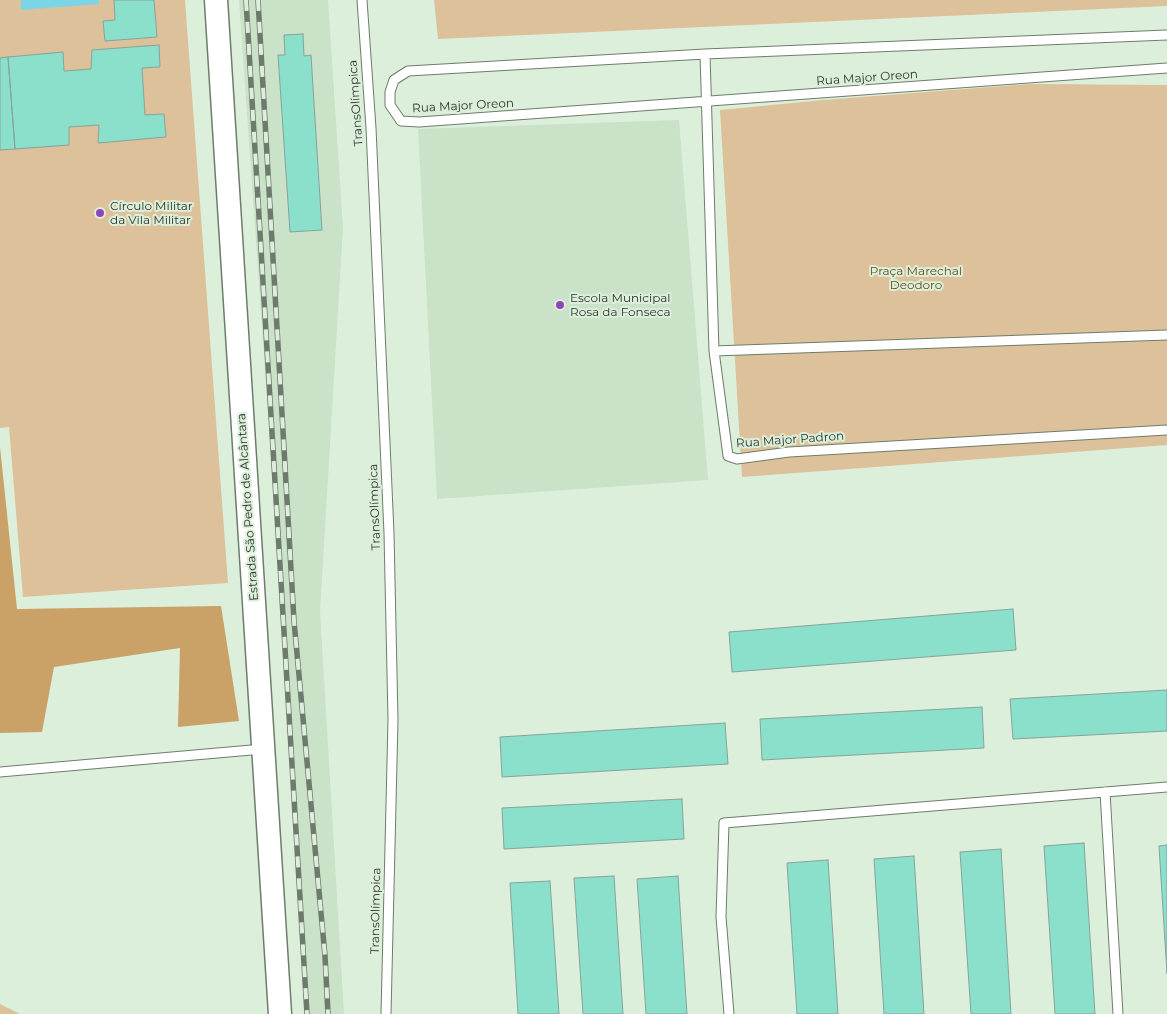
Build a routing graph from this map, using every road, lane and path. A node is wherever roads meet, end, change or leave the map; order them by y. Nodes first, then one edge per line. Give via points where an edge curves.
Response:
1 (216, 0) edge
2 (362, 0) edge
3 (1167, 35) edge
4 (705, 54) junction
5 (1167, 68) edge
6 (706, 102) junction
7 (1167, 335) edge
8 (714, 351) junction
9 (1167, 430) edge
10 (263, 748) junction
11 (0, 772) edge
12 (1167, 787) edge
13 (1105, 792) junction
14 (280, 1014) edge
15 (386, 1014) edge
16 (729, 1014) edge
17 (1118, 1014) edge

1 - 10 street, Estrada São Pedro de Alcântara
2 - 15 lane, TransOlímpica via 371,128 390,553 393,720
3 - 4 lane, Rua Major Oreon
4 - 6 lane, Rua Major Padron
4 - 6 lane, Rua Major Oreon via 408,70 394,80 390,104 401,121 410,122
5 - 6 lane, Rua Major Oreon
6 - 8 lane, Rua Major Padron
7 - 8 lane
8 - 9 lane, Rua Major Padron via 728,456 737,459 789,452
10 - 11 lane
10 - 14 street, Estrada São Pedro de Alcântara
12 - 13 lane
13 - 16 lane via 724,823 721,917
13 - 17 lane

